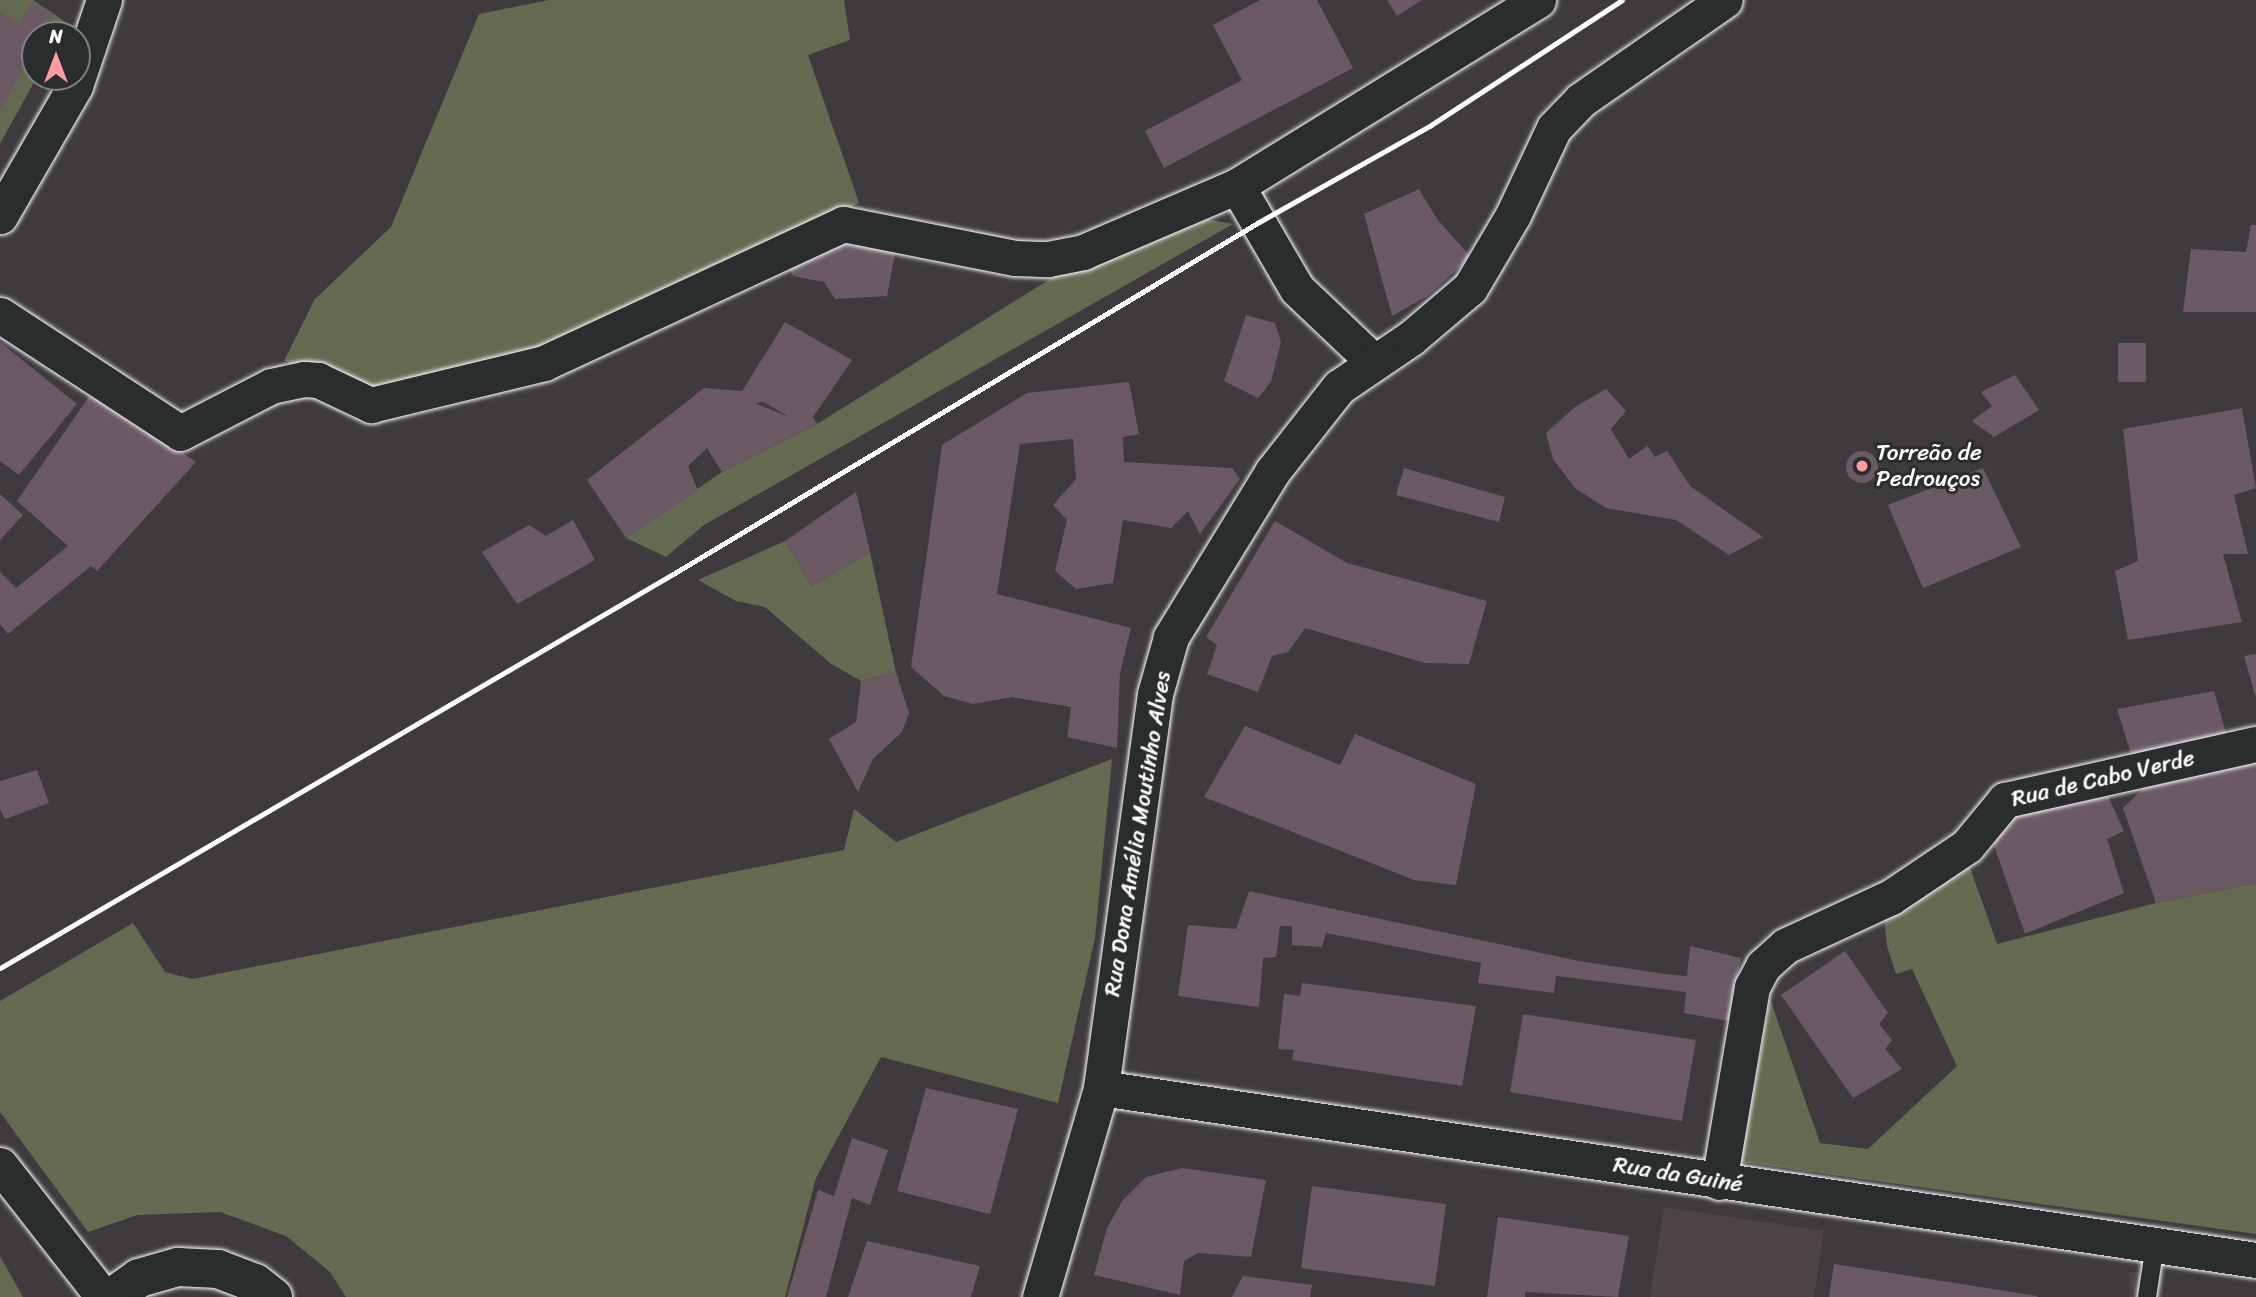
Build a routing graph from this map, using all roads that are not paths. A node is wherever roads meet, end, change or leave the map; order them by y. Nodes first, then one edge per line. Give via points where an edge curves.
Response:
1 (104, 0) edge
2 (1538, 0) edge
3 (1725, 0) edge
4 (1237, 186) junction
5 (0, 216) edge
6 (0, 314) edge
7 (1374, 362) junction
8 (2256, 744) edge
9 (1101, 1088) junction
10 (0, 1165) edge
11 (1719, 1182) junction
12 (2155, 1245) junction
13 (2256, 1260) edge
14 (103, 1297) edge
15 (112, 1297) edge
16 (273, 1297) edge
17 (1040, 1297) edge
18 (2147, 1297) edge

1 - 5 street via 75,86
2 - 4 street
3 - 7 street, Rua Dona Amélia Moutinho Alves via 1581,100 1554,128 1513,215 1470,288
4 - 6 street via 1083,253 1048,259 1015,258 843,224 544,363 371,405 318,380 284,382 180,433
4 - 7 street via 1297,289
7 - 9 street, Rua Dona Amélia Moutinho Alves via 1339,387 1272,472 1171,638 1155,694
8 - 11 street, Rua de Cabo Verde via 2005,800 1967,846 1891,897 1785,946 1763,966 1752,987
9 - 11 street, Rua da Guiné
9 - 17 street, Rua Dona Amélia Moutinho Alves
10 - 14 street
11 - 12 street, Rua da Guiné
12 - 13 street, Rua da Guiné
12 - 18 lane
15 - 16 street via 139,1278 178,1267 218,1269 255,1283

